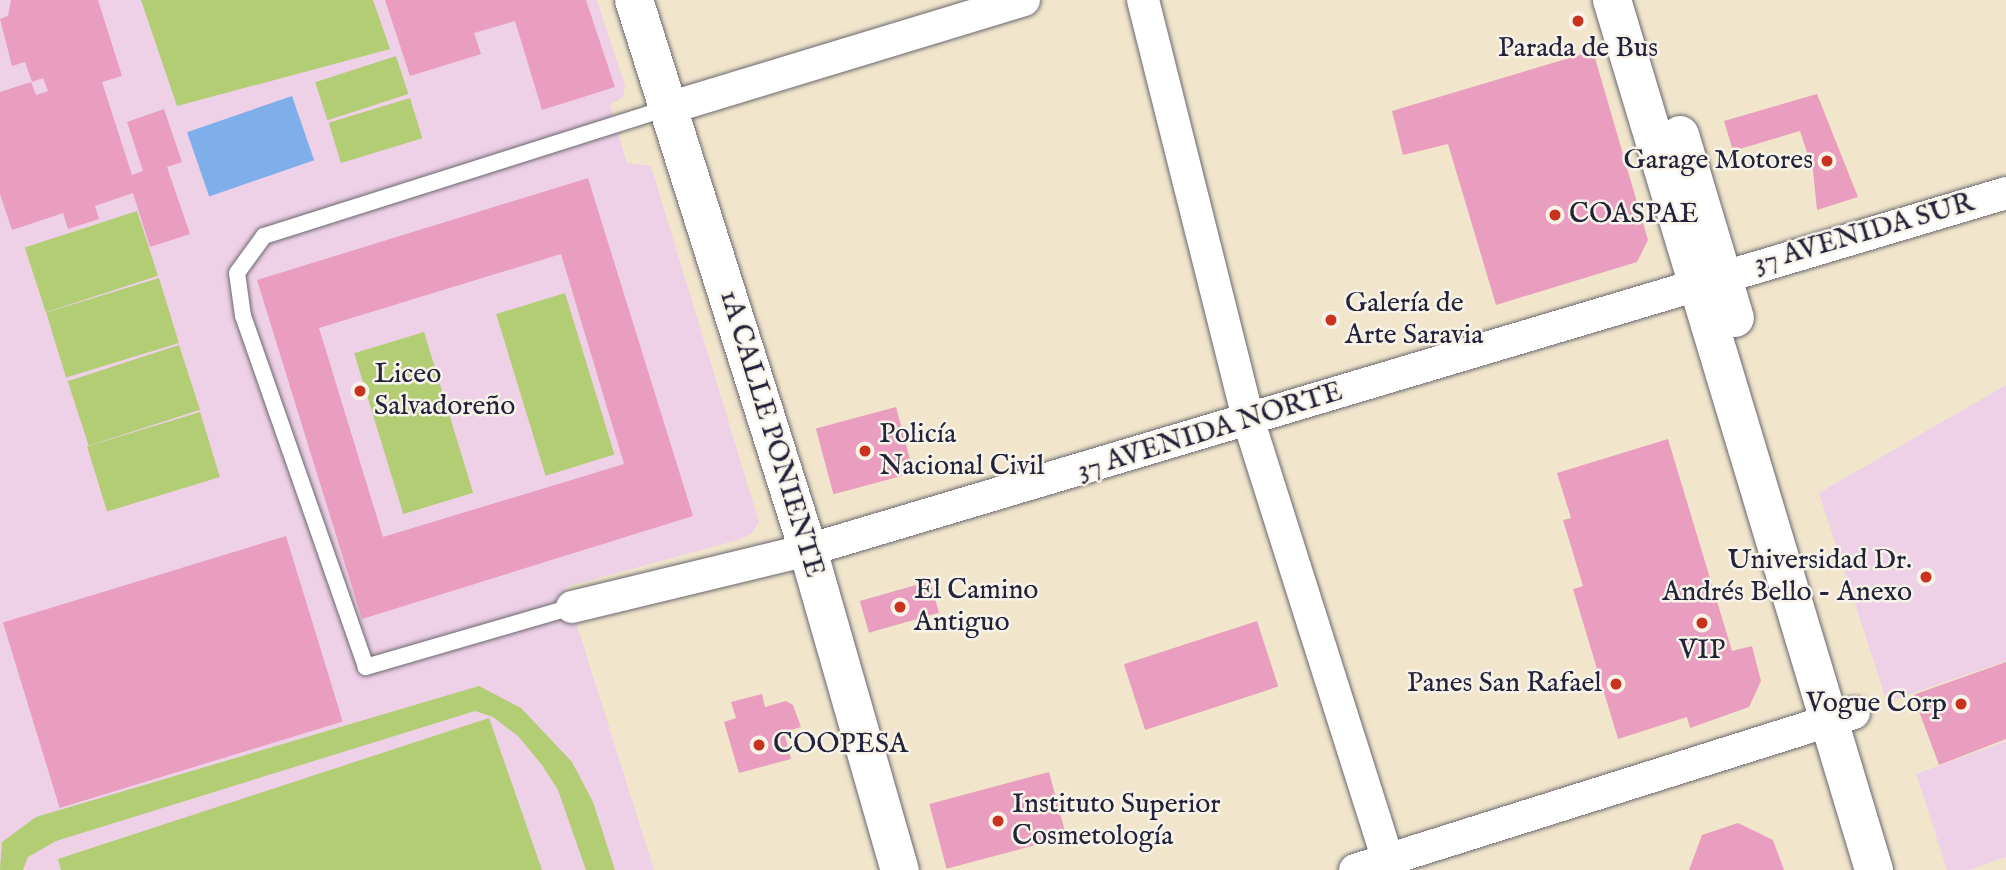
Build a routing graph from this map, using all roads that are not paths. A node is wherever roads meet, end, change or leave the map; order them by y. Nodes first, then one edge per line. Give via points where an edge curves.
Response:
1 (634, 0) edge
2 (1024, 0) edge
3 (1143, 0) edge
4 (1612, 0) edge
5 (1639, 0) edge
6 (669, 108) junction
7 (2006, 193) edge
8 (1709, 279) junction
9 (1249, 422) junction
10 (808, 550) junction
11 (572, 607) joint
12 (1842, 716) junction
13 (1389, 865) edge
14 (900, 870) edge
15 (1356, 870) edge
16 (1874, 870) edge
17 (1901, 870) edge

1 - 6 main road, 1A CALLE PONIENTE
2 - 6 street
3 - 9 street
4 - 8 main road
5 - 8 main road
6 - 10 main road, 1A CALLE PONIENTE
6 - 11 lane via 264,236 237,273 243,316 366,667
7 - 8 street, 37 AVENIDA SUR
8 - 9 street, 37 AVENIDA NORTE
8 - 12 main road
9 - 10 street, 37 AVENIDA NORTE
9 - 13 street
10 - 11 street, 37 AVENIDA NORTE
10 - 14 main road, 1A CALLE PONIENTE
12 - 13 street
12 - 16 main road
12 - 17 main road
13 - 15 street

